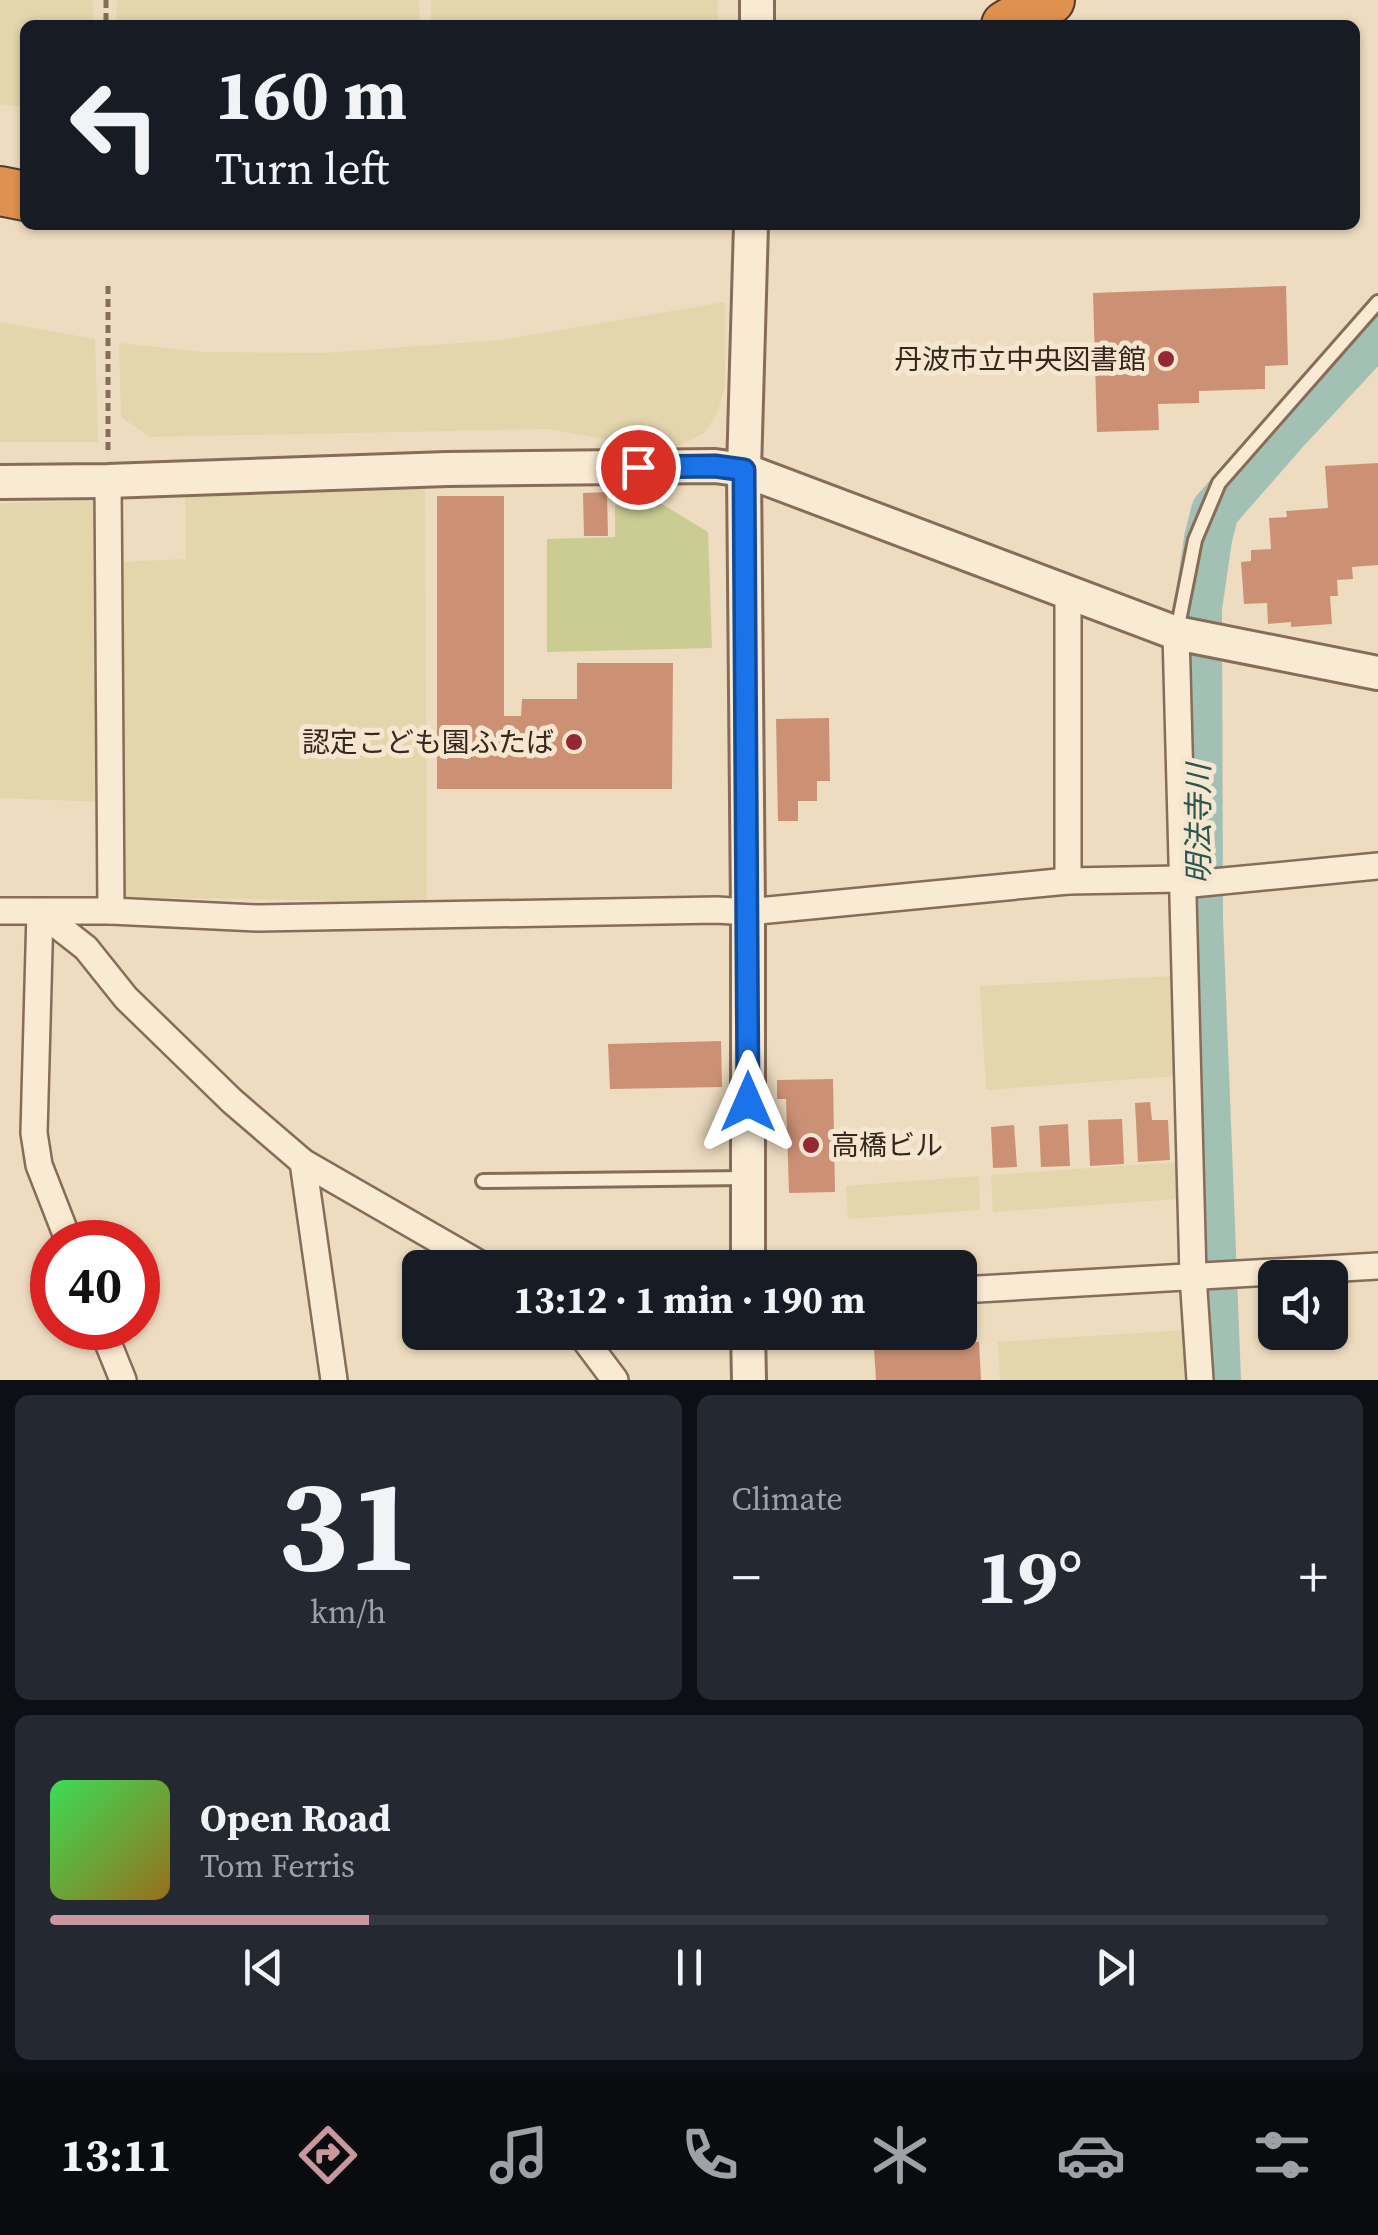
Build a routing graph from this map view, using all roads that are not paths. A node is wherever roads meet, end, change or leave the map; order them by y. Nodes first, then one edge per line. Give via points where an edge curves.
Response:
1 (1050, 0) edge
2 (1015, 20) edge
3 (751, 230) edge
4 (1378, 302) edge
5 (744, 470) junction
6 (0, 482) edge
7 (108, 482) junction
8 (1068, 594) junction
9 (1190, 636) junction
10 (1378, 673) edge
11 (1378, 866) edge
12 (1068, 881) junction
13 (1195, 882) junction
14 (0, 911) edge
15 (40, 912) junction
16 (111, 912) junction
17 (748, 912) junction
18 (303, 1162) junction
19 (748, 1178) junction
20 (483, 1181) dead end
21 (60, 1220) edge
22 (456, 1250) edge
23 (748, 1250) edge
24 (1378, 1266) edge
25 (1206, 1275) junction
26 (977, 1289) edge
27 (111, 1350) edge
28 (594, 1350) edge
29 (749, 1350) edge
30 (123, 1380) edge
31 (334, 1380) edge
32 (616, 1380) edge
33 (750, 1380) edge
34 (1200, 1380) edge

1 - 2 highway
3 - 5 street
4 - 9 lane via 1219,483 1195,540
5 - 7 street via 447,468
5 - 8 street
5 - 17 street
6 - 7 street
7 - 16 street
8 - 9 street
8 - 12 street
9 - 10 street
9 - 13 street
11 - 13 street
12 - 13 street
12 - 17 street
13 - 25 street
14 - 15 street
15 - 16 street
15 - 18 street via 86,948 126,998
15 - 21 street via 34,1133 38,1165
16 - 17 street via 258,918
17 - 19 street
18 - 22 street
18 - 31 street
19 - 20 lane
19 - 23 street
24 - 25 street
25 - 26 street
25 - 34 street
27 - 30 street
28 - 32 street
29 - 33 street

